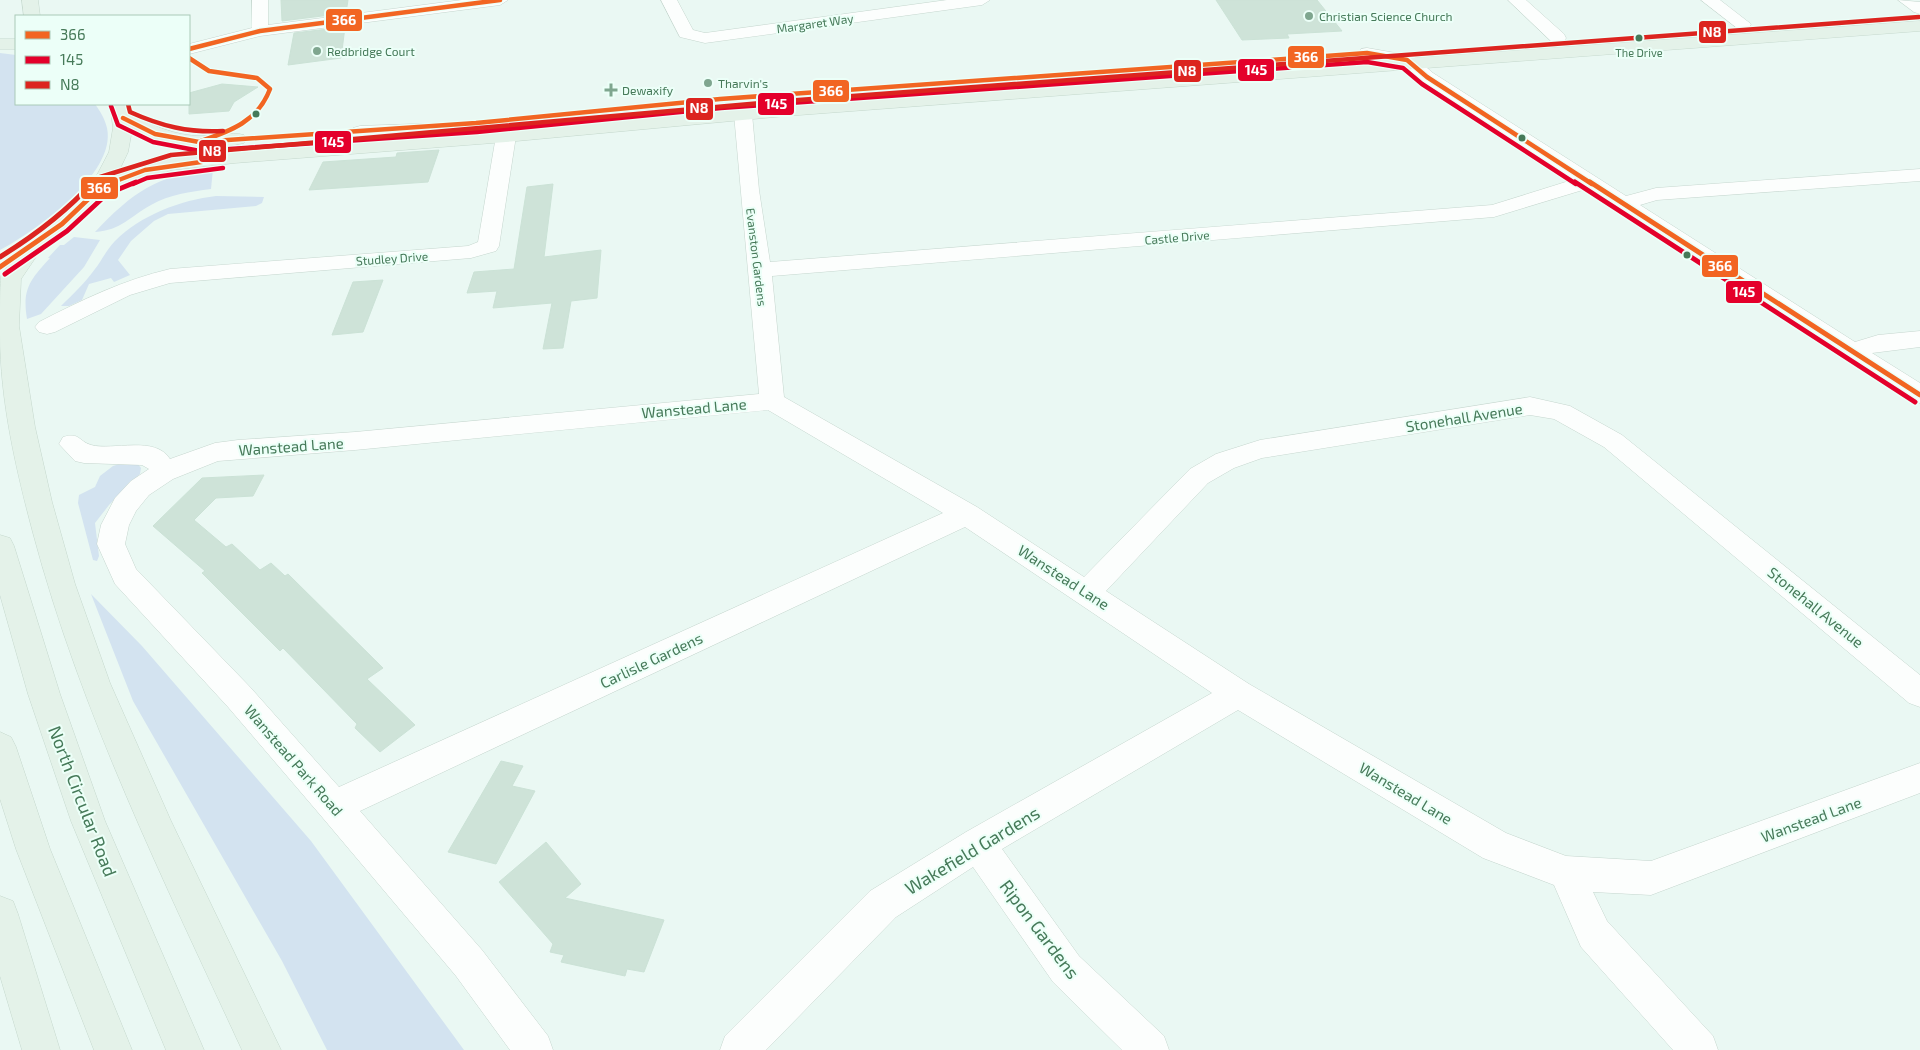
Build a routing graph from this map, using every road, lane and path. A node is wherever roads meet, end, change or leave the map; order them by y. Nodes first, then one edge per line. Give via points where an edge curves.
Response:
1 (30, 0) edge
2 (260, 0) edge
3 (500, 0) edge
4 (668, 0) edge
5 (982, 0) edge
6 (1516, 0) edge
7 (1710, 0) edge
8 (1906, 0) edge
9 (437, 4) edge
10 (1920, 10) edge
11 (32, 15) edge
12 (1743, 24) junction
13 (1920, 26) edge
14 (260, 31) junction
15 (1558, 38) junction
16 (0, 44) edge
17 (15, 44) edge
18 (190, 49) edge
19 (1367, 53) junction
20 (1413, 64) junction
21 (121, 111) edge
22 (743, 114) junction
23 (360, 132) junction
24 (506, 136) junction
25 (1920, 175) edge
26 (1589, 181) junction
27 (101, 186) junction
28 (1624, 203) junction
29 (32, 247) junction
30 (0, 266) edge
31 (760, 270) junction
32 (46, 327) dead end
33 (1920, 339) edge
34 (1852, 352) junction
35 (1920, 395) edge
36 (772, 401) junction
37 (72, 444) dead end
38 (164, 472) junction
39 (967, 514) junction
40 (0, 546) edge
41 (1087, 592) junction
42 (1920, 693) edge
43 (1238, 694) junction
44 (0, 747) edge
45 (1920, 778) edge
46 (334, 806) junction
47 (978, 844) junction
48 (1566, 873) junction
49 (0, 914) edge
50 (41, 1050) edge
51 (113, 1050) edge
52 (185, 1050) edge
53 (262, 1050) edge
54 (534, 1050) edge
55 (739, 1050) edge
56 (1150, 1050) edge
57 (1699, 1050) edge

1 - 11 highway
2 - 14 street
3 - 9 street
4 - 5 street, Margaret Way via 686,33 705,38
6 - 15 street
7 - 12 street
8 - 10 street
9 - 14 street
10 - 12 highway
12 - 15 highway
13 - 20 highway
14 - 18 street
15 - 19 highway
16 - 17 highway
19 - 20 street via 1397,57
19 - 23 highway via 720,98
20 - 22 highway
20 - 26 street via 1427,77
21 - 23 highway via 154,134 198,142
21 - 27 highway via 120,145
22 - 24 highway
22 - 31 street, Evanston Gardens
23 - 24 street via 495,128
24 - 27 highway via 172,164
24 - 32 street, Studley Drive via 490,242 484,249 145,280
25 - 28 street via 1656,194
26 - 28 street
26 - 31 street, Castle Drive via 1494,212
27 - 29 highway via 81,208
28 - 34 street
29 - 30 highway
29 - 53 highway via 10,279 7,326 22,426 38,502 61,584 95,683 159,833
31 - 36 street, Evanston Gardens
33 - 34 street via 1878,343
34 - 35 street
36 - 38 street, Wanstead Lane via 230,450 200,456
36 - 39 street, Wanstead Lane
37 - 38 street via 84,454 146,456 158,462
38 - 46 street, Wanstead Park Road via 140,488 125,504 115,525 111,544 125,576 239,697
39 - 41 street, Wanstead Lane
39 - 46 street, Carlisle Gardens
40 - 52 highway, North Circular Road via 44,694 88,821
41 - 42 street, Stonehall Avenue via 1200,476 1225,461 1260,449 1530,406 1561,412 1613,440
41 - 43 street, Wanstead Lane
43 - 47 street, Wakefield Gardens
43 - 48 street, Wanstead Lane via 1495,846
44 - 51 highway via 33,849
45 - 48 street, Wanstead Lane via 1651,878
46 - 54 street, Wanstead Park Road via 469,963
47 - 55 street, Wakefield Gardens via 883,904
47 - 56 street, Ripon Gardens via 1066,970
48 - 57 street via 1594,934
49 - 50 highway

